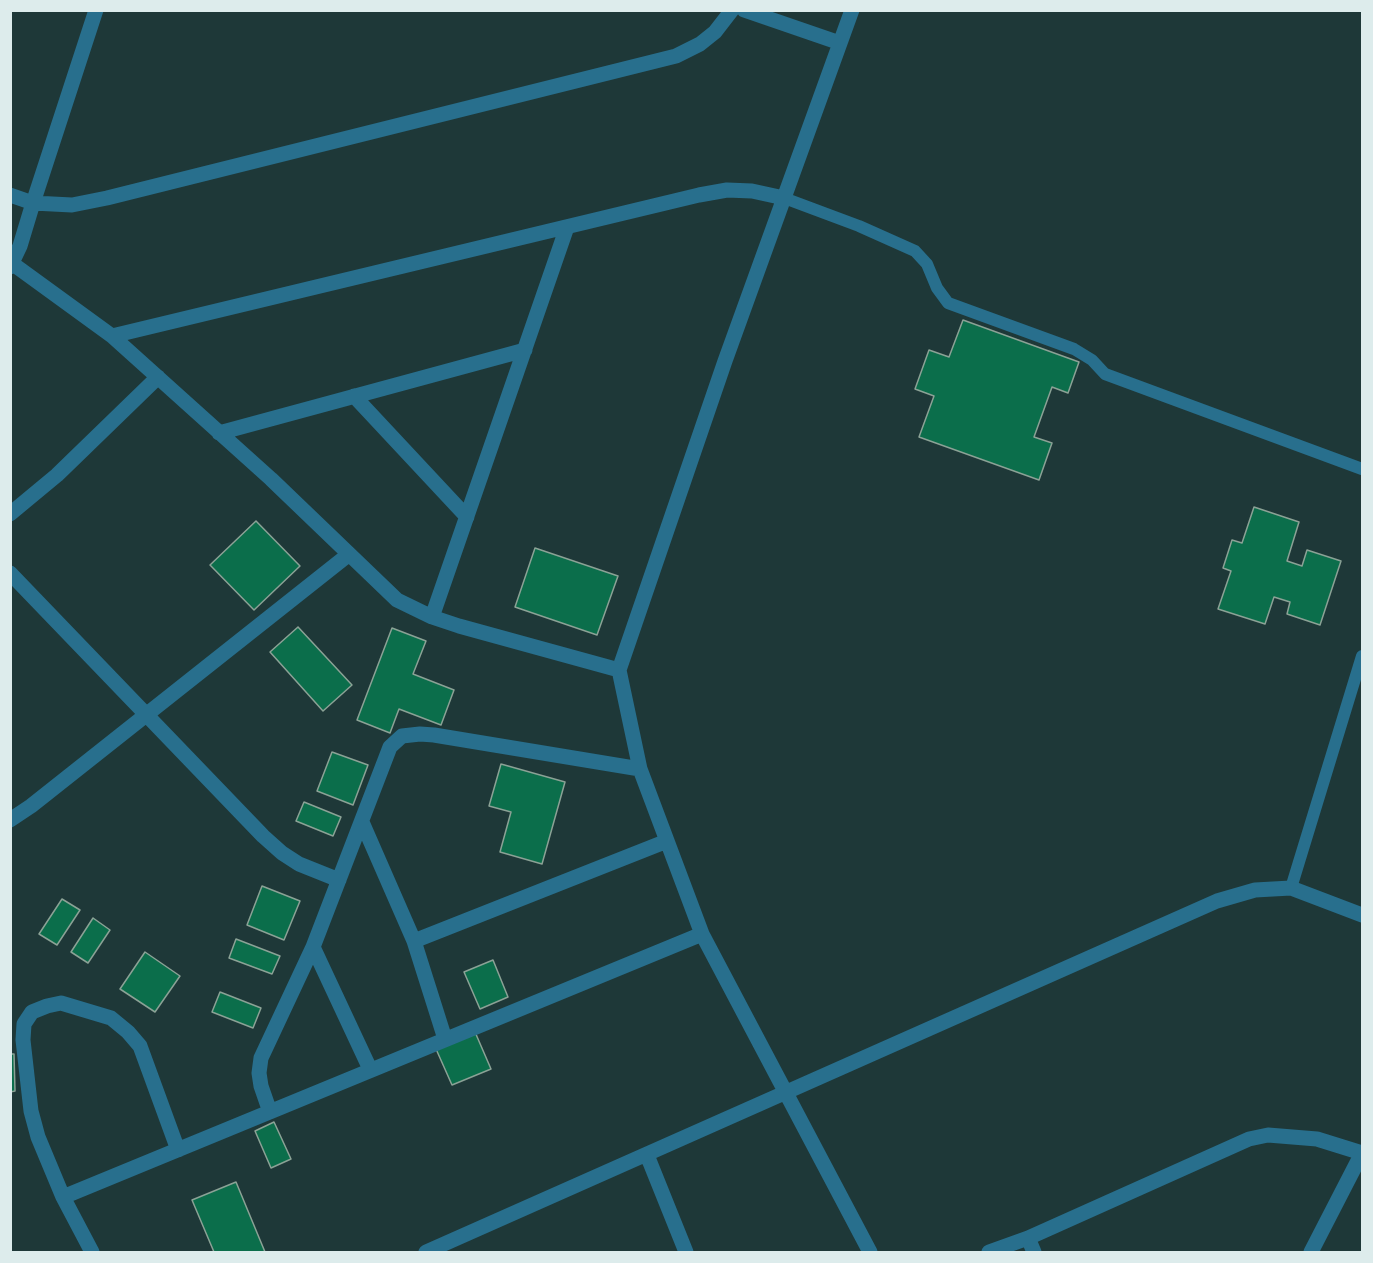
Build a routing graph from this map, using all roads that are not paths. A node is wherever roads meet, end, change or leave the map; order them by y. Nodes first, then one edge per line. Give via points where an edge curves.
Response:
1 (96, 10) edge
2 (732, 10) edge
3 (744, 10) edge
4 (852, 10) edge
5 (840, 43) junction
6 (10, 195) edge
7 (784, 198) junction
8 (33, 203) junction
9 (567, 227) junction
10 (12, 266) edge
11 (112, 336) junction
12 (525, 350) junction
13 (158, 377) junction
14 (354, 396) junction
15 (219, 432) junction
16 (1362, 469) edge
17 (10, 514) edge
18 (467, 517) junction
19 (348, 555) junction
20 (10, 573) edge
21 (432, 617) junction
22 (1362, 656) edge
23 (619, 670) junction
24 (147, 714) junction
25 (640, 769) junction
26 (10, 820) edge
27 (363, 822) junction
28 (667, 841) junction
29 (339, 880) junction
30 (1291, 888) junction
31 (1362, 915) edge
32 (702, 934) junction
33 (414, 941) junction
34 (313, 947) junction
35 (446, 1039) junction
36 (370, 1070) junction
37 (785, 1093) junction
38 (270, 1112) junction
39 (178, 1149) junction
40 (1362, 1153) edge
41 (647, 1155) junction
42 (63, 1197) junction
43 (1028, 1238) junction
44 (92, 1252) edge
45 (426, 1252) edge
46 (686, 1252) edge
47 (870, 1252) edge
48 (989, 1252) edge
49 (1035, 1252) edge
50 (1311, 1252) edge

1 - 8 street
2 - 8 street via 715,32 676,56 107,198 72,205
3 - 5 street
4 - 5 street
5 - 7 street
6 - 8 street
7 - 9 street via 752,190 727,190
7 - 16 lane via 915,251 927,264 948,303 1074,349 1105,374
7 - 23 street
8 - 10 street
9 - 11 street
9 - 12 street
10 - 11 street
11 - 13 street
12 - 14 street
12 - 18 street
13 - 15 street
13 - 17 street via 57,475
14 - 15 street
14 - 18 street
15 - 19 street
18 - 21 street
19 - 21 street via 397,600
19 - 24 street
20 - 24 street
21 - 23 street
22 - 30 lane
23 - 25 street
24 - 26 street
24 - 29 street via 270,842 299,864
25 - 27 street via 434,735 402,736 390,747
25 - 28 street
27 - 29 street
27 - 33 street
28 - 32 street
28 - 33 street
29 - 34 street
30 - 31 street
30 - 37 street via 1255,890 1217,902
32 - 35 street
32 - 37 street
33 - 35 street
34 - 36 street
34 - 38 street via 261,1058 261,1086
35 - 36 street
36 - 38 street
37 - 41 street
37 - 47 street
38 - 39 street
39 - 42 street
39 - 42 street via 140,1046 128,1032 111,1018 61,1004 32,1012 24,1024 27,1086 38,1137
40 - 43 street via 1317,1139 1249,1139
40 - 50 street
41 - 45 street
41 - 46 street
42 - 44 street
43 - 48 street
43 - 49 street

